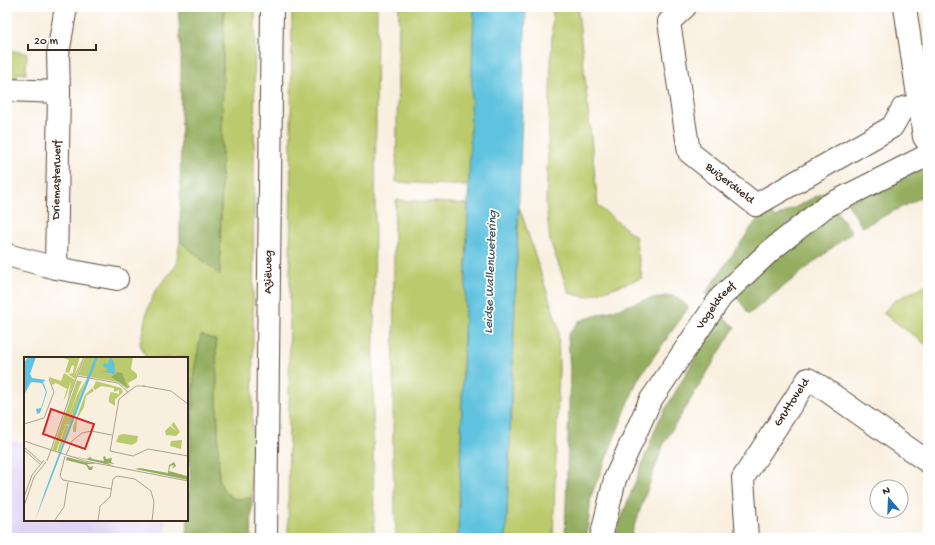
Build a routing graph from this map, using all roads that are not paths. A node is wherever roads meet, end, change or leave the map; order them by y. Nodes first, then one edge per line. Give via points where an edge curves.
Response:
1 (66, 7) edge
2 (272, 7) edge
3 (685, 7) edge
4 (905, 7) edge
5 (7, 90) edge
6 (60, 92) junction
7 (919, 105) junction
8 (928, 143) edge
9 (928, 156) edge
10 (7, 255) edge
11 (56, 268) junction
12 (117, 279) dead end
13 (928, 462) edge
14 (266, 538) edge
15 (601, 538) edge
16 (747, 538) edge

1 - 6 street, Driemasterwerf via 58,54
2 - 14 street, Aziëweg
3 - 7 street, Buizerdveld via 669,22 689,152 756,205 892,127 903,108
4 - 7 street
5 - 6 street
6 - 11 street, Driemasterwerf
7 - 8 street via 924,137
9 - 15 street, Vogeldreef via 825,207 770,251 721,297 650,401 615,479
10 - 11 street
11 - 12 street
13 - 16 street, Gruttoveld via 808,379 743,478

